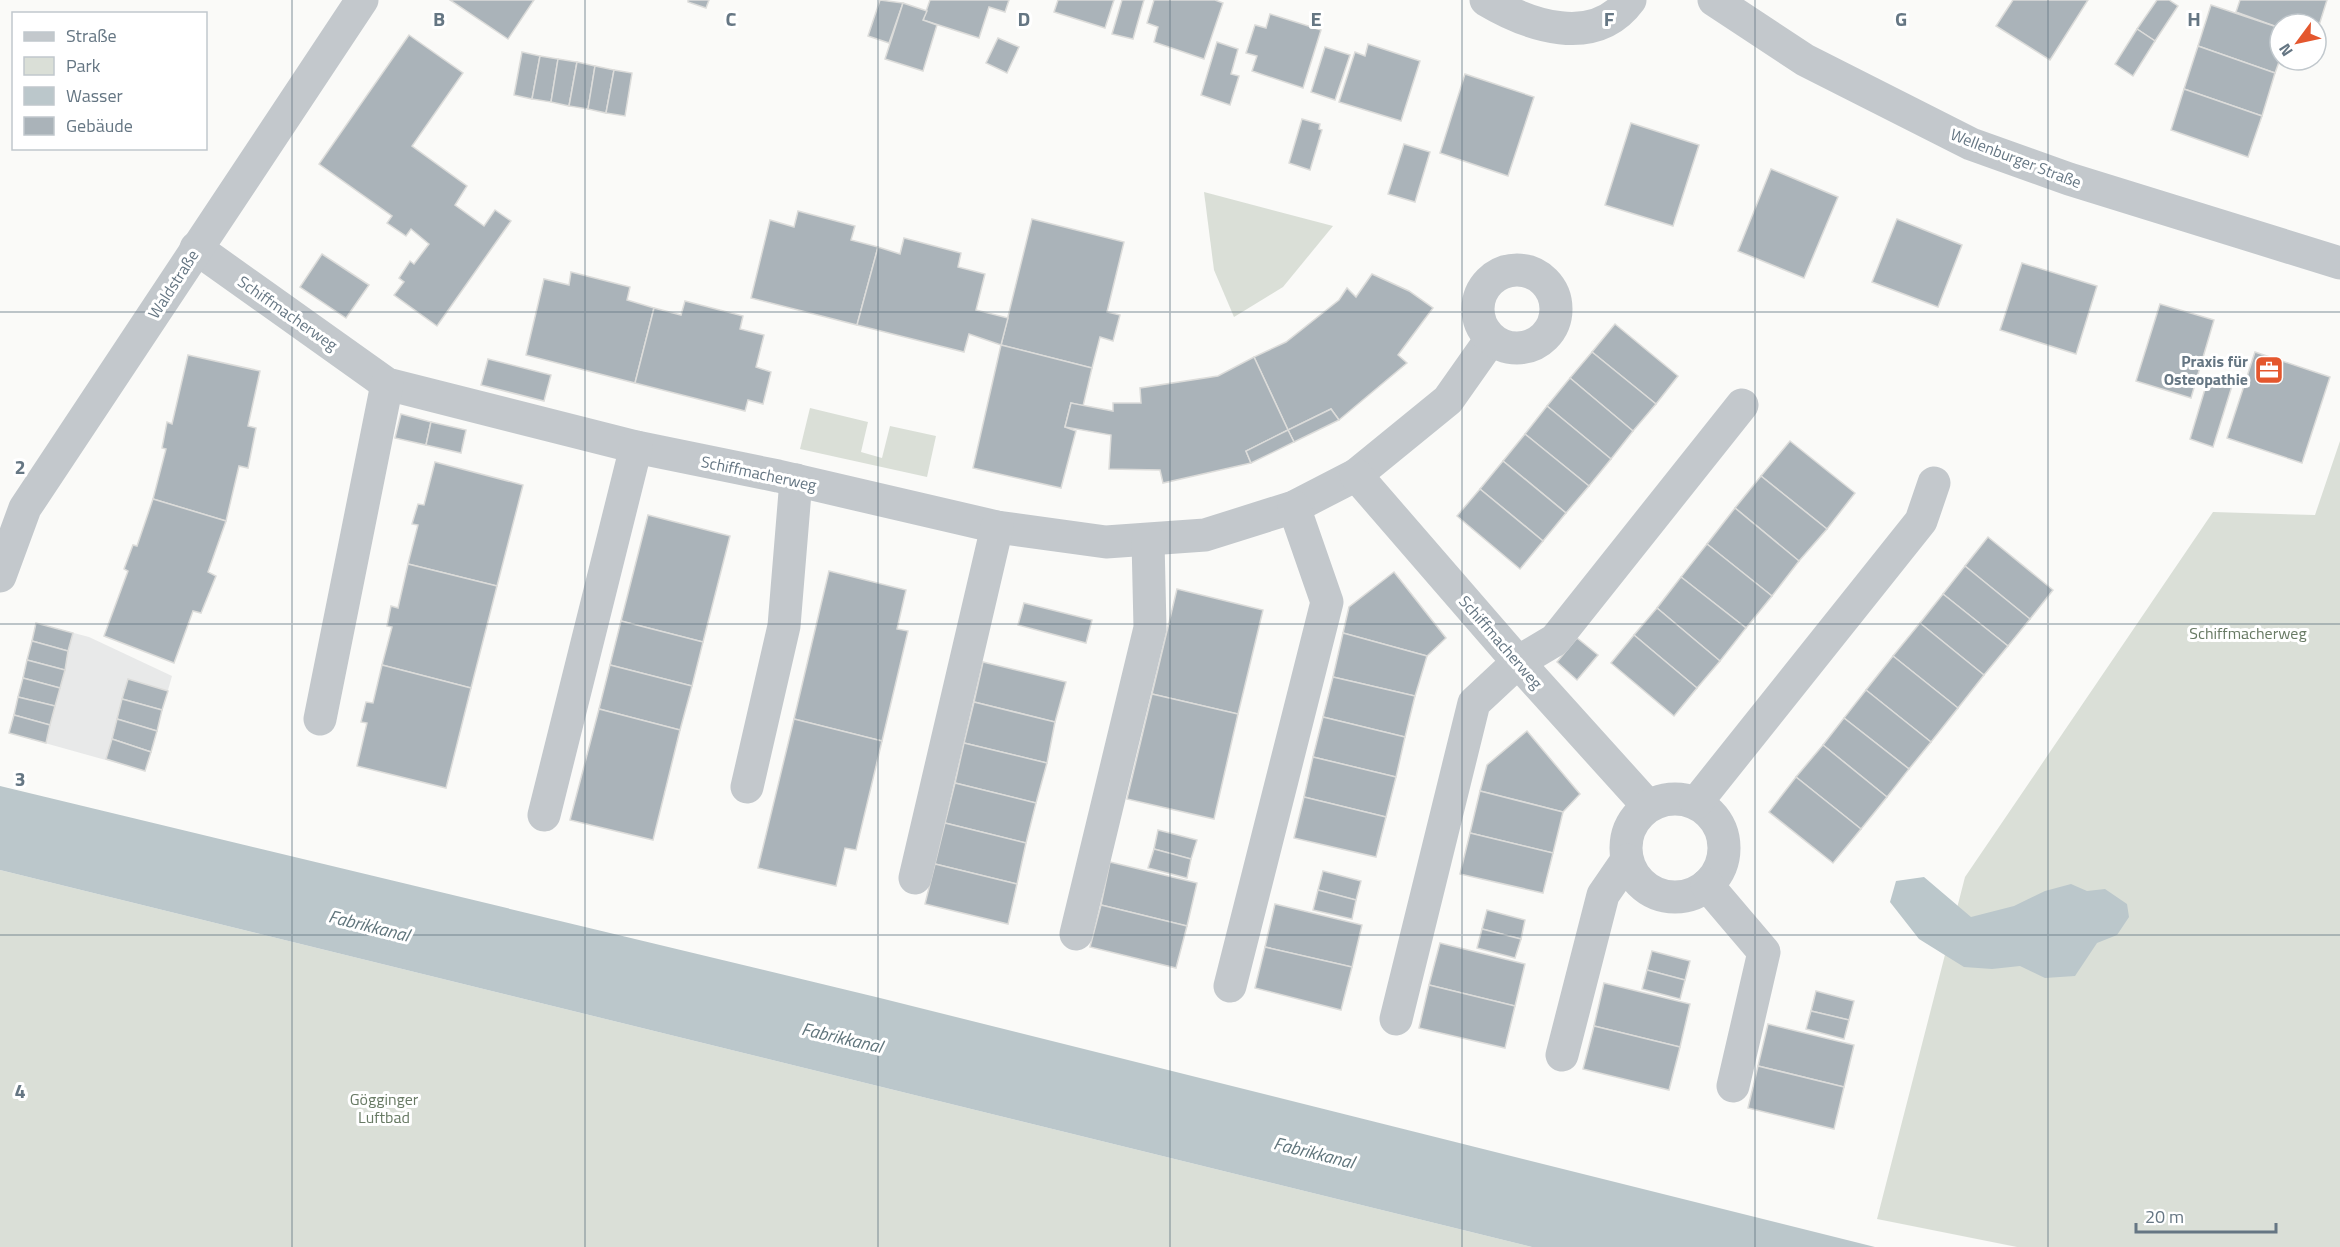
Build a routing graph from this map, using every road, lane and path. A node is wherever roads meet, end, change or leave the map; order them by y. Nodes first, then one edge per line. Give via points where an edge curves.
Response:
1 (363, 0) edge
2 (1486, 0) edge
3 (1630, 0) edge
4 (1714, 0) edge
5 (196, 248) junction
6 (2340, 263) edge
7 (1491, 339) dead end
8 (387, 384) junction
9 (1742, 405) dead end
10 (636, 447) junction
11 (1356, 475) junction
12 (796, 480) junction
13 (1934, 483) dead end
14 (1294, 507) junction
15 (997, 527) junction
16 (1148, 540) junction
17 (0, 576) edge
18 (1518, 662) junction
19 (320, 719) dead end
20 (747, 787) dead end
21 (1696, 803) junction
22 (1648, 806) junction
23 (544, 815) dead end
24 (1627, 860) junction
25 (915, 878) dead end
26 (1707, 885) junction
27 (1076, 934) dead end
28 (1230, 986) dead end
29 (1396, 1019) dead end
30 (1562, 1055) dead end
31 (1733, 1086) dead end

1 - 5 street, Waldstraße
2 - 3 street via 1538,26 1580,29 1604,22
4 - 6 street, Wellenburger Straße via 1805,60 1971,144 2069,179
5 - 8 street, Schiffmacherweg
5 - 17 street, Waldstraße via 25,508
7 - 11 street, Schiffmacherweg via 1448,400
8 - 10 street, Schiffmacherweg
8 - 19 street
9 - 18 street via 1555,640
10 - 12 street, Schiffmacherweg
10 - 23 street
11 - 14 street, Schiffmacherweg
11 - 18 street, Schiffmacherweg
12 - 15 street, Schiffmacherweg
12 - 20 street via 784,626
13 - 21 street via 1921,521
14 - 16 street, Schiffmacherweg via 1205,535
14 - 28 street via 1327,602
15 - 16 street, Schiffmacherweg via 1106,542
15 - 25 street
16 - 27 street via 1150,628
18 - 22 street, Schiffmacherweg
18 - 29 street via 1474,703
21 - 22 street via 1672,798
21 - 26 street via 1708,811 1722,834 1722,862
22 - 24 street via 1629,829 1625,844
24 - 26 street via 1641,884 1666,897 1695,893
24 - 30 street via 1603,895
26 - 31 street via 1764,952

